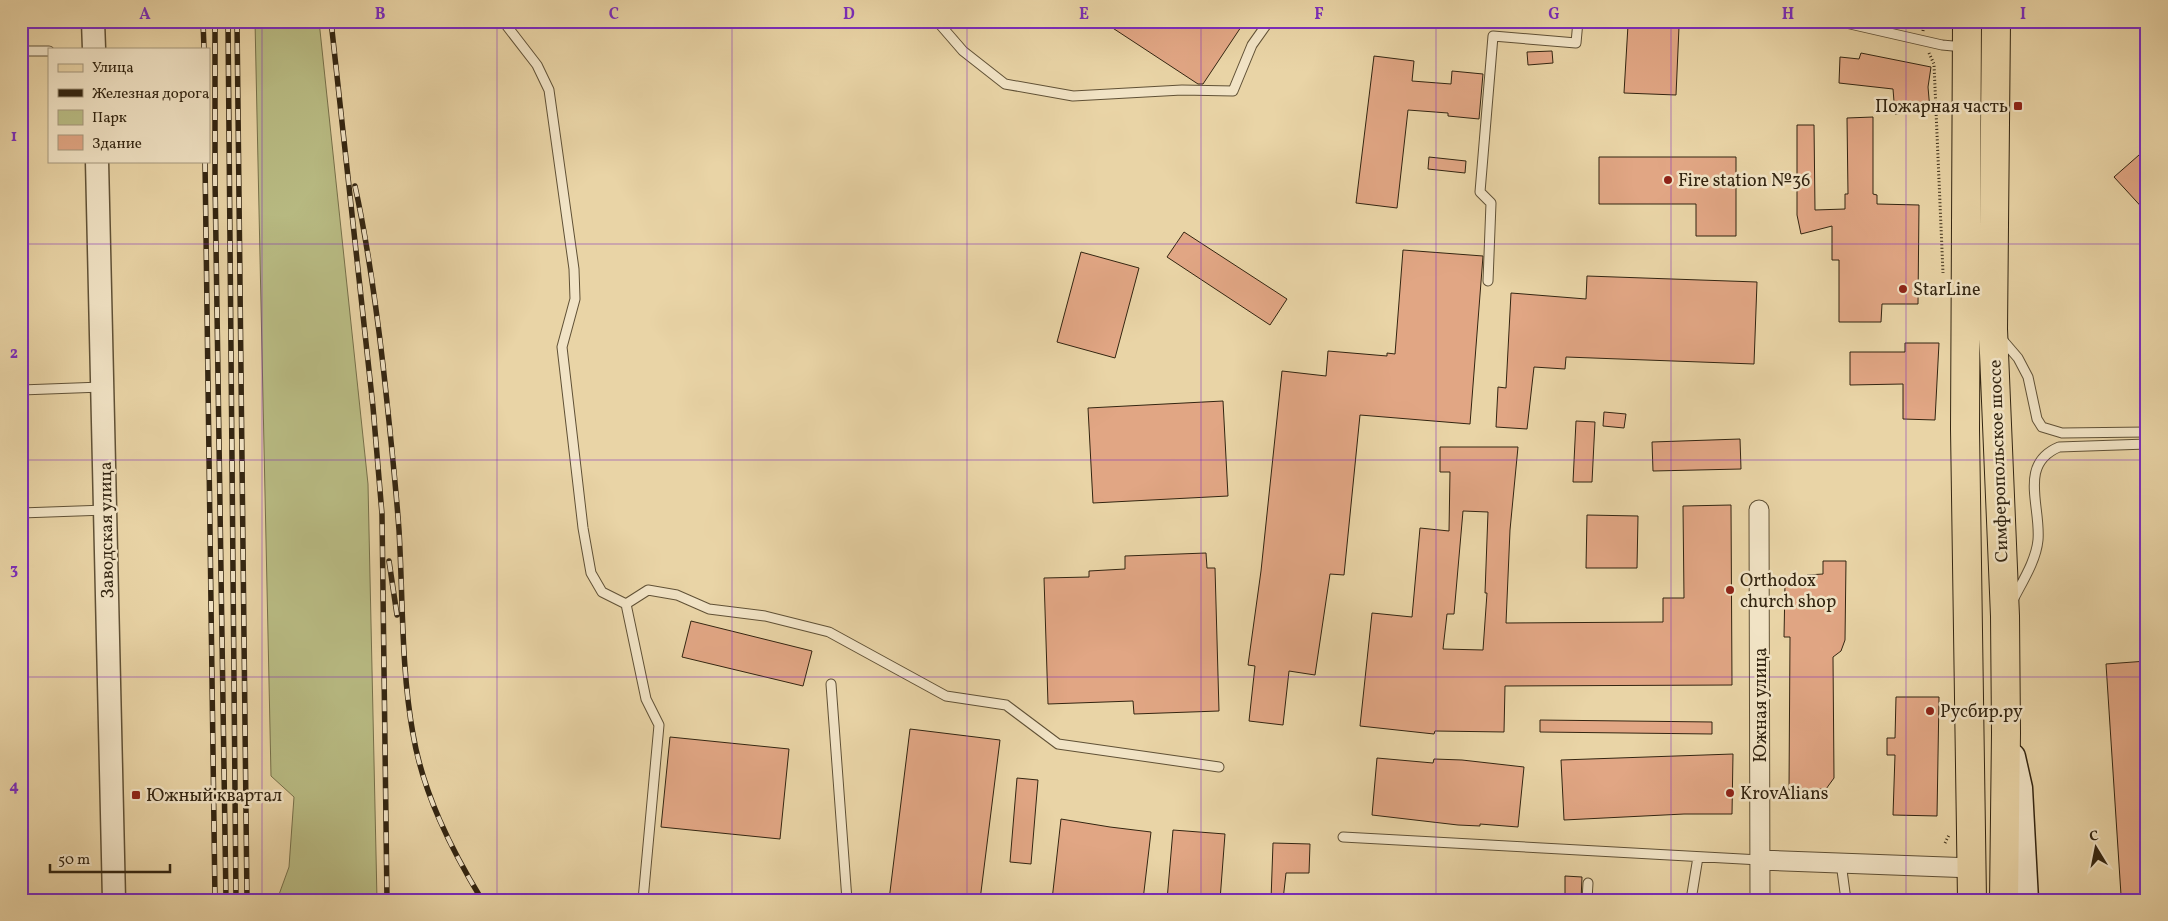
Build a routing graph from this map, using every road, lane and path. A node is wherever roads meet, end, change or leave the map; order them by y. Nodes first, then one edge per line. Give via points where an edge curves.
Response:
1 (93, 21) edge
2 (503, 21) edge
3 (937, 21) edge
4 (1268, 21) edge
5 (1578, 21) edge
6 (1837, 21) edge
7 (1996, 21) edge
8 (1967, 34) edge
9 (1922, 40) junction
10 (94, 48) edge
11 (21, 51) edge
12 (48, 51) edge
13 (96, 162) edge
14 (1942, 274) dead end
15 (1488, 281) dead end
16 (1993, 329) junction
17 (102, 387) junction
18 (21, 390) edge
19 (2147, 432) edge
20 (2147, 444) edge
21 (106, 510) junction
22 (1759, 510) dead end
23 (21, 513) edge
24 (626, 604) junction
25 (2005, 616) junction
26 (830, 684) dead end
27 (2006, 733) junction
28 (1219, 767) dead end
29 (1343, 837) dead end
30 (1698, 856) junction
31 (1760, 860) junction
32 (1842, 863) junction
33 (1588, 883) dead end
34 (1972, 886) edge
35 (114, 900) edge
36 (643, 900) edge
37 (847, 900) edge
38 (1588, 900) edge
39 (1690, 900) edge
40 (1760, 900) edge
41 (1846, 900) edge
42 (2004, 900) edge
43 (2025, 900) edge

1 - 10 street
2 - 24 lane via 538,65 549,90 574,269 575,299 562,347 583,528 591,573 602,592
3 - 4 lane via 963,51 1005,84 1073,96 1182,90 1233,91 1252,45
5 - 15 lane via 1576,42 1493,36 1480,192 1491,203
6 - 9 lane
7 - 16 main road, Симферопольское шоссе
8 - 9 lane
8 - 34 main road, Симферопольское шоссе via 1965,429
9 - 14 path via 1934,64
11 - 12 lane
13 - 17 street, Заводская улица
16 - 19 lane via 2018,358 2028,377 2037,419 2042,427 2062,433
16 - 25 main road, Симферопольское шоссе
17 - 18 lane
17 - 21 street, Заводская улица
20 - 25 lane via 2059,447 2047,452 2037,463 2034,482 2038,540 2034,558
21 - 23 lane
21 - 35 street, Заводская улица
22 - 31 street, Южная улица
24 - 28 lane via 648,590 677,595 710,609 765,616 830,632 946,696 1006,705 1058,744
24 - 36 lane via 646,699 659,725
25 - 27 main road, Симферопольское шоссе
26 - 37 lane
27 - 42 main road, Симферопольское шоссе
27 - 43 main road via 2019,788
29 - 30 lane
30 - 31 lane
30 - 39 lane
31 - 32 street
31 - 40 street, Южная улица
32 - 34 street
32 - 41 lane
33 - 38 lane

